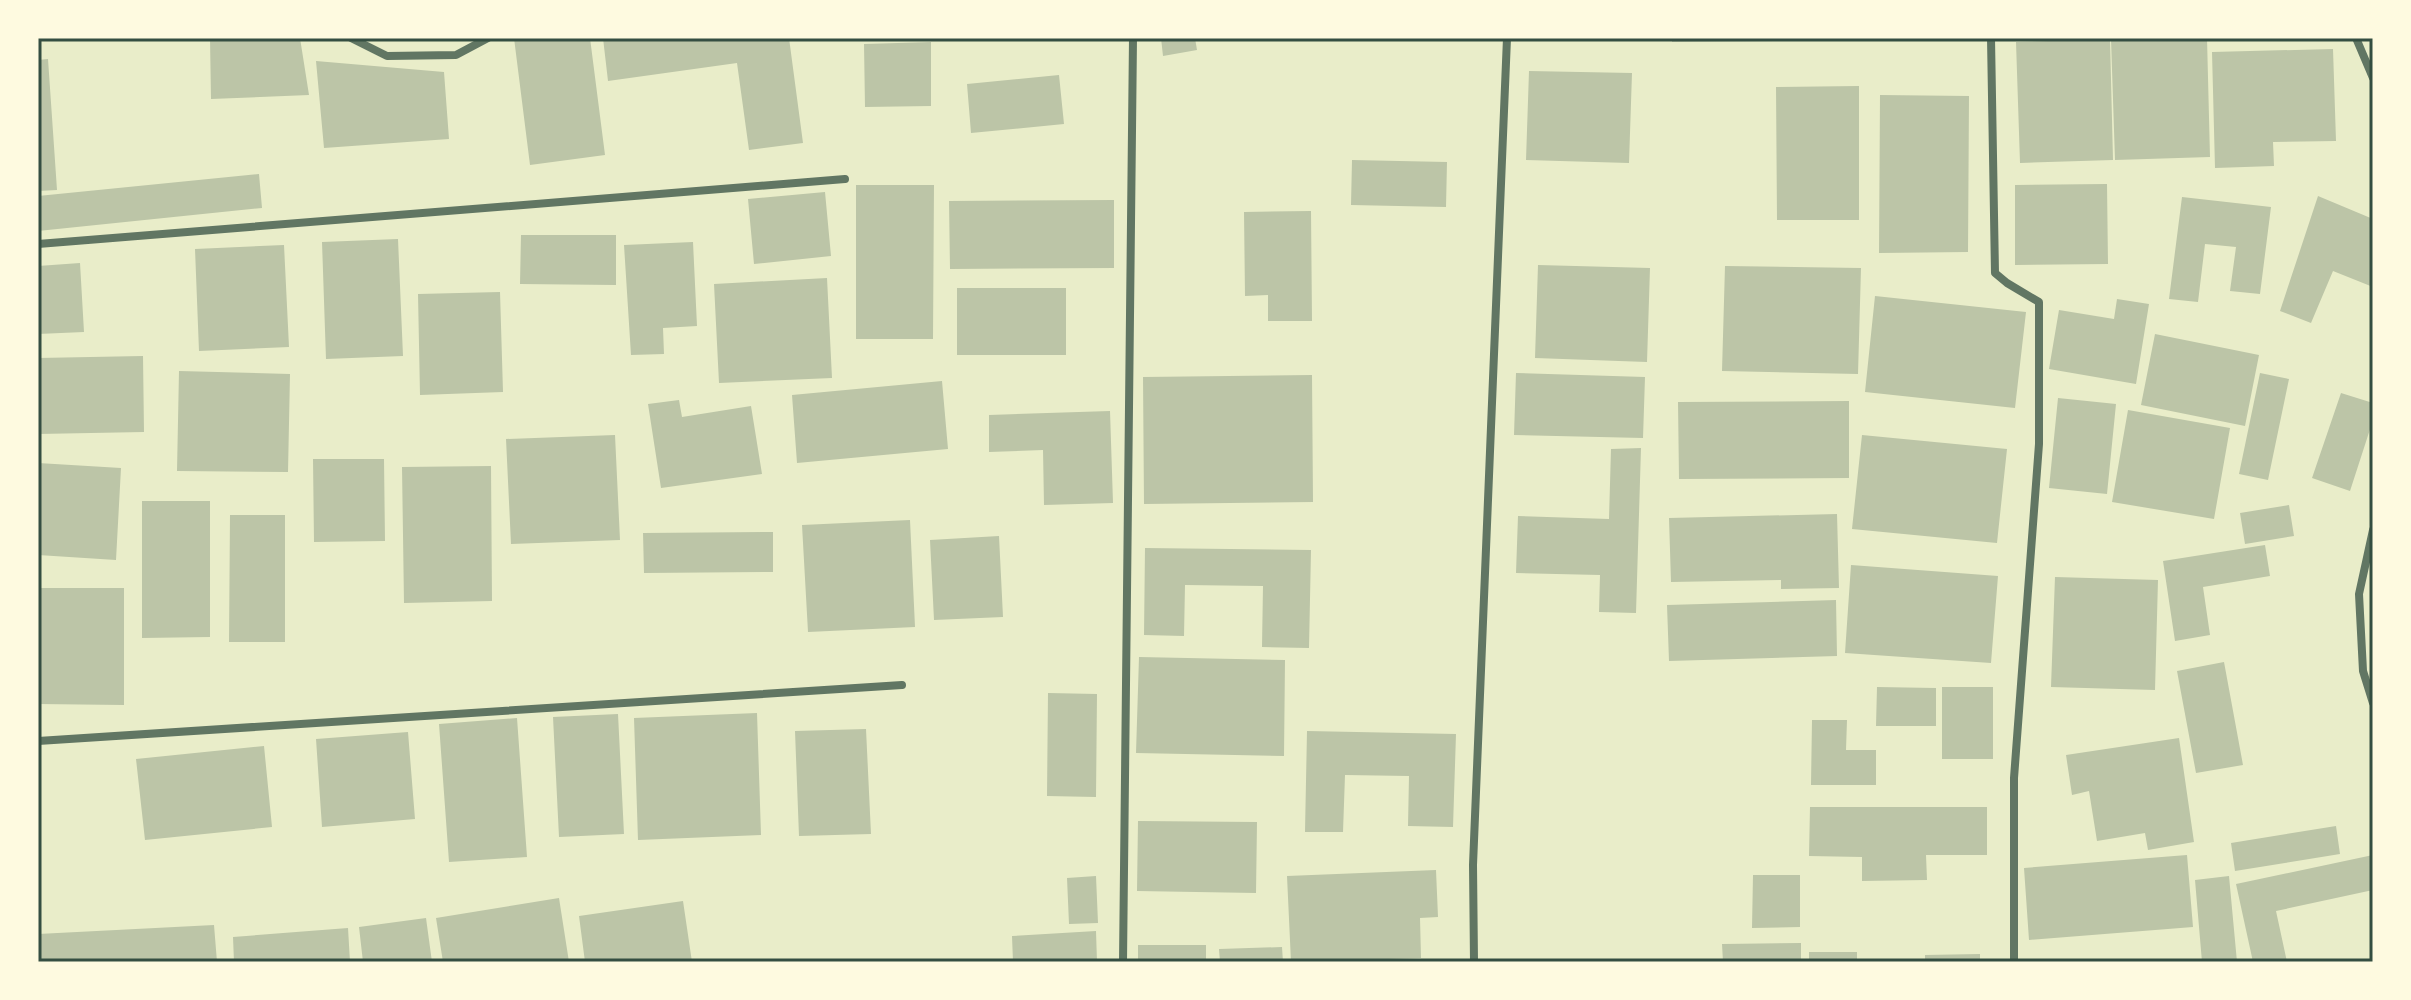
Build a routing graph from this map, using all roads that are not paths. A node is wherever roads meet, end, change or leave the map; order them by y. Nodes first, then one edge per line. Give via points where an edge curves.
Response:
1 (351, 38) edge
2 (488, 38) edge
3 (1133, 38) edge
4 (1507, 38) edge
5 (1991, 38) edge
6 (2356, 38) edge
7 (2373, 78) edge
8 (845, 179) dead end
9 (38, 244) edge
10 (2373, 530) edge
11 (902, 685) dead end
12 (2373, 703) edge
13 (38, 741) edge
14 (1123, 962) edge
15 (1474, 962) edge
16 (2014, 962) edge

1 - 2 street via 387,56 456,55
3 - 14 street
4 - 15 street via 1473,865
5 - 16 street via 1995,273 2039,302 2039,444 2014,778
6 - 7 street
8 - 9 street
10 - 12 street via 2359,594 2363,671
11 - 13 street

